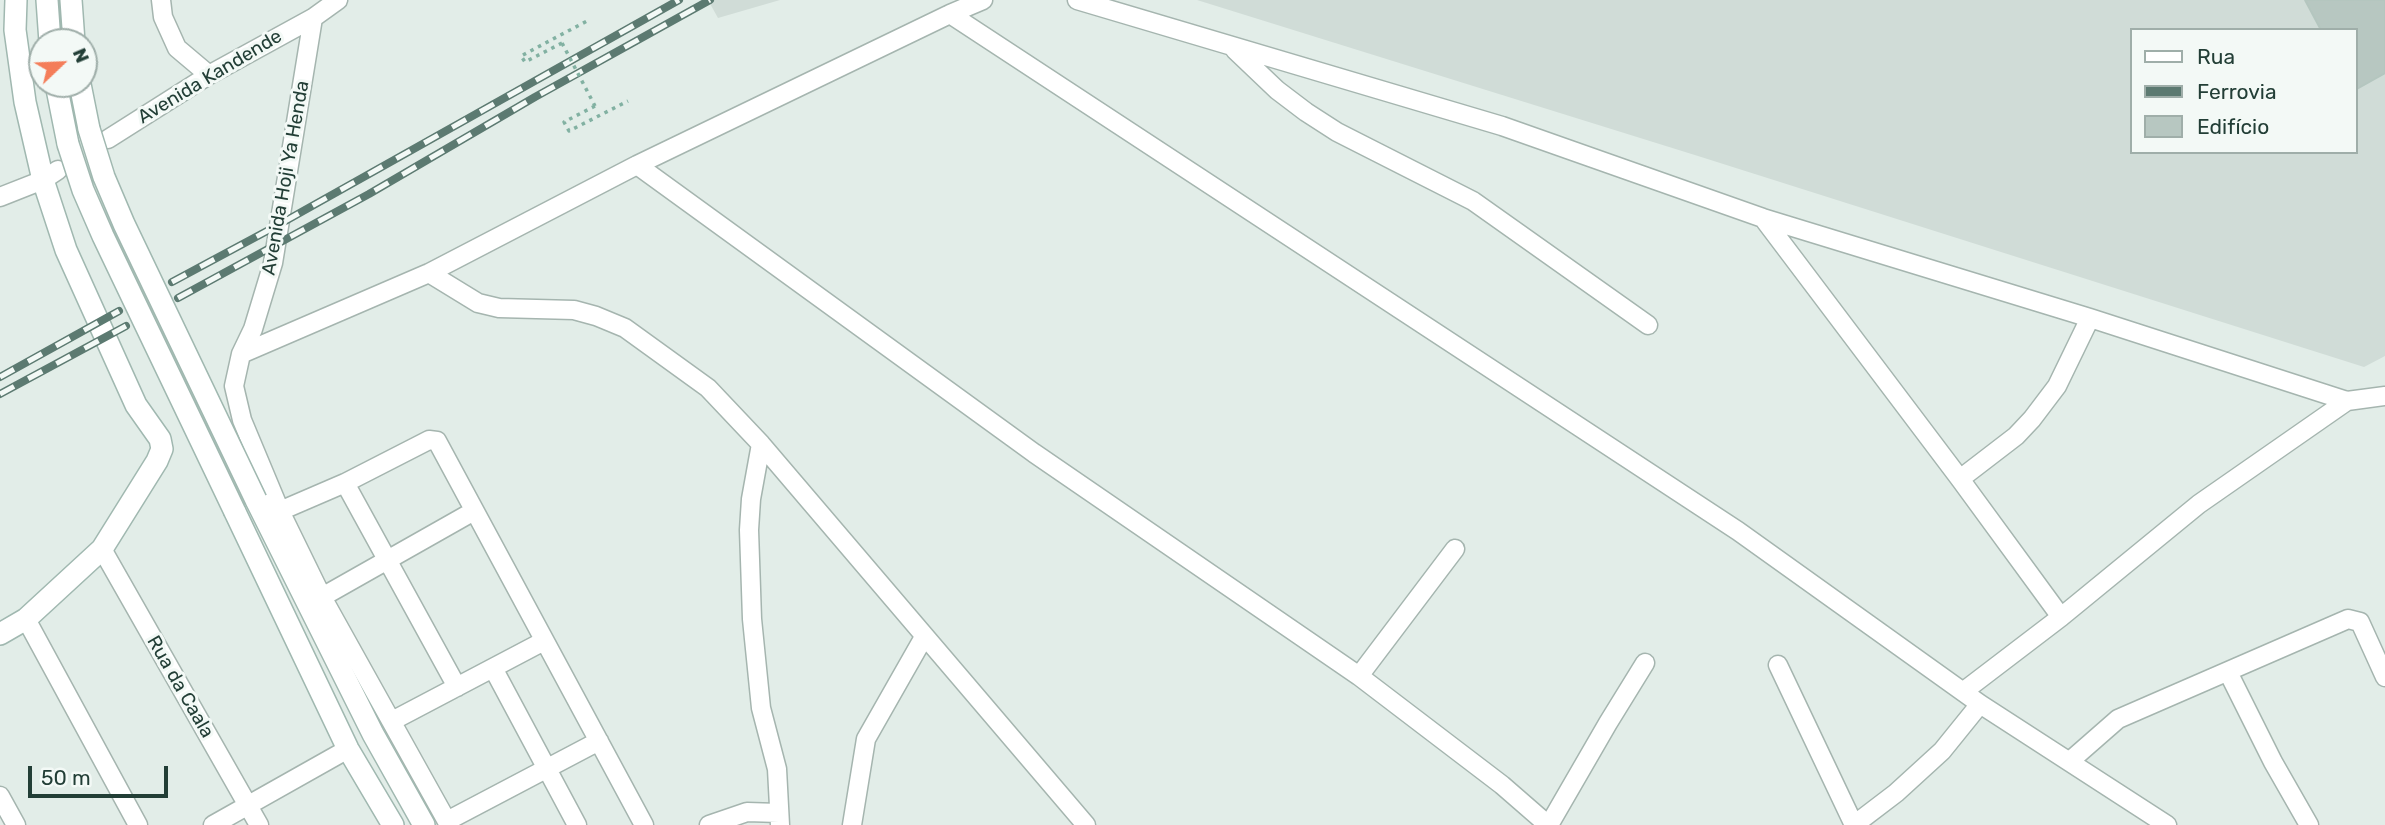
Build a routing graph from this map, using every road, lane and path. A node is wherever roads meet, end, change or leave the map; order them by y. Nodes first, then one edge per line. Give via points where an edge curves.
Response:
1 (16, 0) edge
2 (47, 0) edge
3 (71, 0) edge
4 (161, 0) edge
5 (338, 0) edge
6 (983, 0) edge
7 (1077, 0) edge
8 (950, 14) junction
9 (313, 18) junction
10 (587, 21) dead end
11 (49, 28) edge
12 (73, 28) edge
13 (1232, 48) junction
14 (209, 75) junction
15 (58, 98) edge
16 (83, 98) edge
17 (628, 101) dead end
18 (108, 139) dead end
19 (637, 165) junction
20 (50, 175) junction
21 (0, 197) edge
22 (1763, 218) junction
23 (429, 273) junction
24 (2090, 318) junction
25 (1648, 325) dead end
26 (241, 354) junction
27 (2385, 396) edge
28 (2347, 401) junction
29 (761, 444) junction
30 (1960, 479) junction
31 (345, 483) junction
32 (280, 511) junction
33 (474, 511) junction
34 (102, 549) junction
35 (1455, 549) dead end
36 (387, 560) junction
37 (322, 597) junction
38 (2061, 617) junction
39 (26, 619) junction
40 (0, 634) edge
41 (924, 637) junction
42 (544, 641) junction
43 (1645, 663) dead end
44 (1778, 666) dead end
45 (494, 668) junction
46 (2228, 671) junction
47 (1359, 676) junction
48 (2385, 677) edge
49 (457, 687) junction
50 (1964, 691) junction
51 (1980, 704) junction
52 (392, 721) junction
53 (599, 741) junction
54 (348, 749) junction
55 (2070, 761) junction
56 (547, 769) junction
57 (0, 796) edge
58 (248, 806) junction
59 (780, 819) edge
60 (448, 823) edge
61 (16, 825) edge
62 (138, 825) edge
63 (213, 825) edge
64 (259, 825) edge
65 (393, 825) edge
66 (424, 825) edge
67 (577, 825) edge
68 (643, 825) edge
69 (709, 825) edge
70 (852, 825) edge
71 (1086, 825) edge
72 (1549, 825) edge
73 (2167, 825) edge
74 (2309, 825) edge

1 - 20 main road via 15,30 25,102
2 - 11 main road
3 - 12 main road
4 - 14 street via 177,48
5 - 9 street
6 - 8 street
7 - 13 street
8 - 19 street
8 - 50 street via 1738,531
9 - 14 street, Avenida Kandende
9 - 26 street, Avenida Hoji Ya Henda via 275,254
10 - 17 path, bridge via 521,56 525,62 562,43 595,106 564,122 569,131
13 - 22 street via 1502,126
13 - 25 street via 1306,112 1473,201
14 - 18 street, Avenida Kandende
15 - 54 main road, bridge via 68,144 103,236
16 - 66 main road, bridge via 104,177 124,224 256,500 373,734
19 - 23 street
19 - 47 street via 1034,453
20 - 21 street
20 - 34 main road via 66,250 136,405 162,449
22 - 24 street
22 - 30 street
23 - 26 street
23 - 29 street via 478,303 574,310 625,328 708,388
24 - 28 street
24 - 30 street via 2057,386 2032,419
26 - 32 street, Avenida Hoji Ya Henda via 234,386 242,420
27 - 28 street
28 - 38 street via 2199,504
29 - 41 street
29 - 59 street via 751,499 751,619 761,708 777,769
30 - 38 street
31 - 32 street
31 - 33 street via 434,439
31 - 36 street
32 - 37 street, Avenida Hoji Ya Henda
33 - 36 street
33 - 42 street
34 - 39 main road
34 - 58 street, Rua da Caala
35 - 47 street
36 - 37 street
36 - 49 street
37 - 52 street, Avenida Hoji Ya Henda
38 - 50 street
39 - 40 main road
39 - 62 street
41 - 70 street via 866,739
41 - 71 street
42 - 45 street
42 - 53 street
43 - 72 street
44 - 51 street via 1854,825 1942,751
45 - 49 street
45 - 56 street
46 - 48 street via 2352,619 2360,622
46 - 55 street via 2118,719
46 - 74 street
47 - 72 street
49 - 52 street
50 - 51 street
51 - 55 street
52 - 60 street, Avenida Hoji Ya Henda
53 - 56 street
53 - 68 street
54 - 58 street
54 - 65 main road
55 - 73 street
56 - 60 street
56 - 67 street
57 - 61 street
58 - 63 street
58 - 64 street, Rua da Caala
59 - 69 street via 747,812

